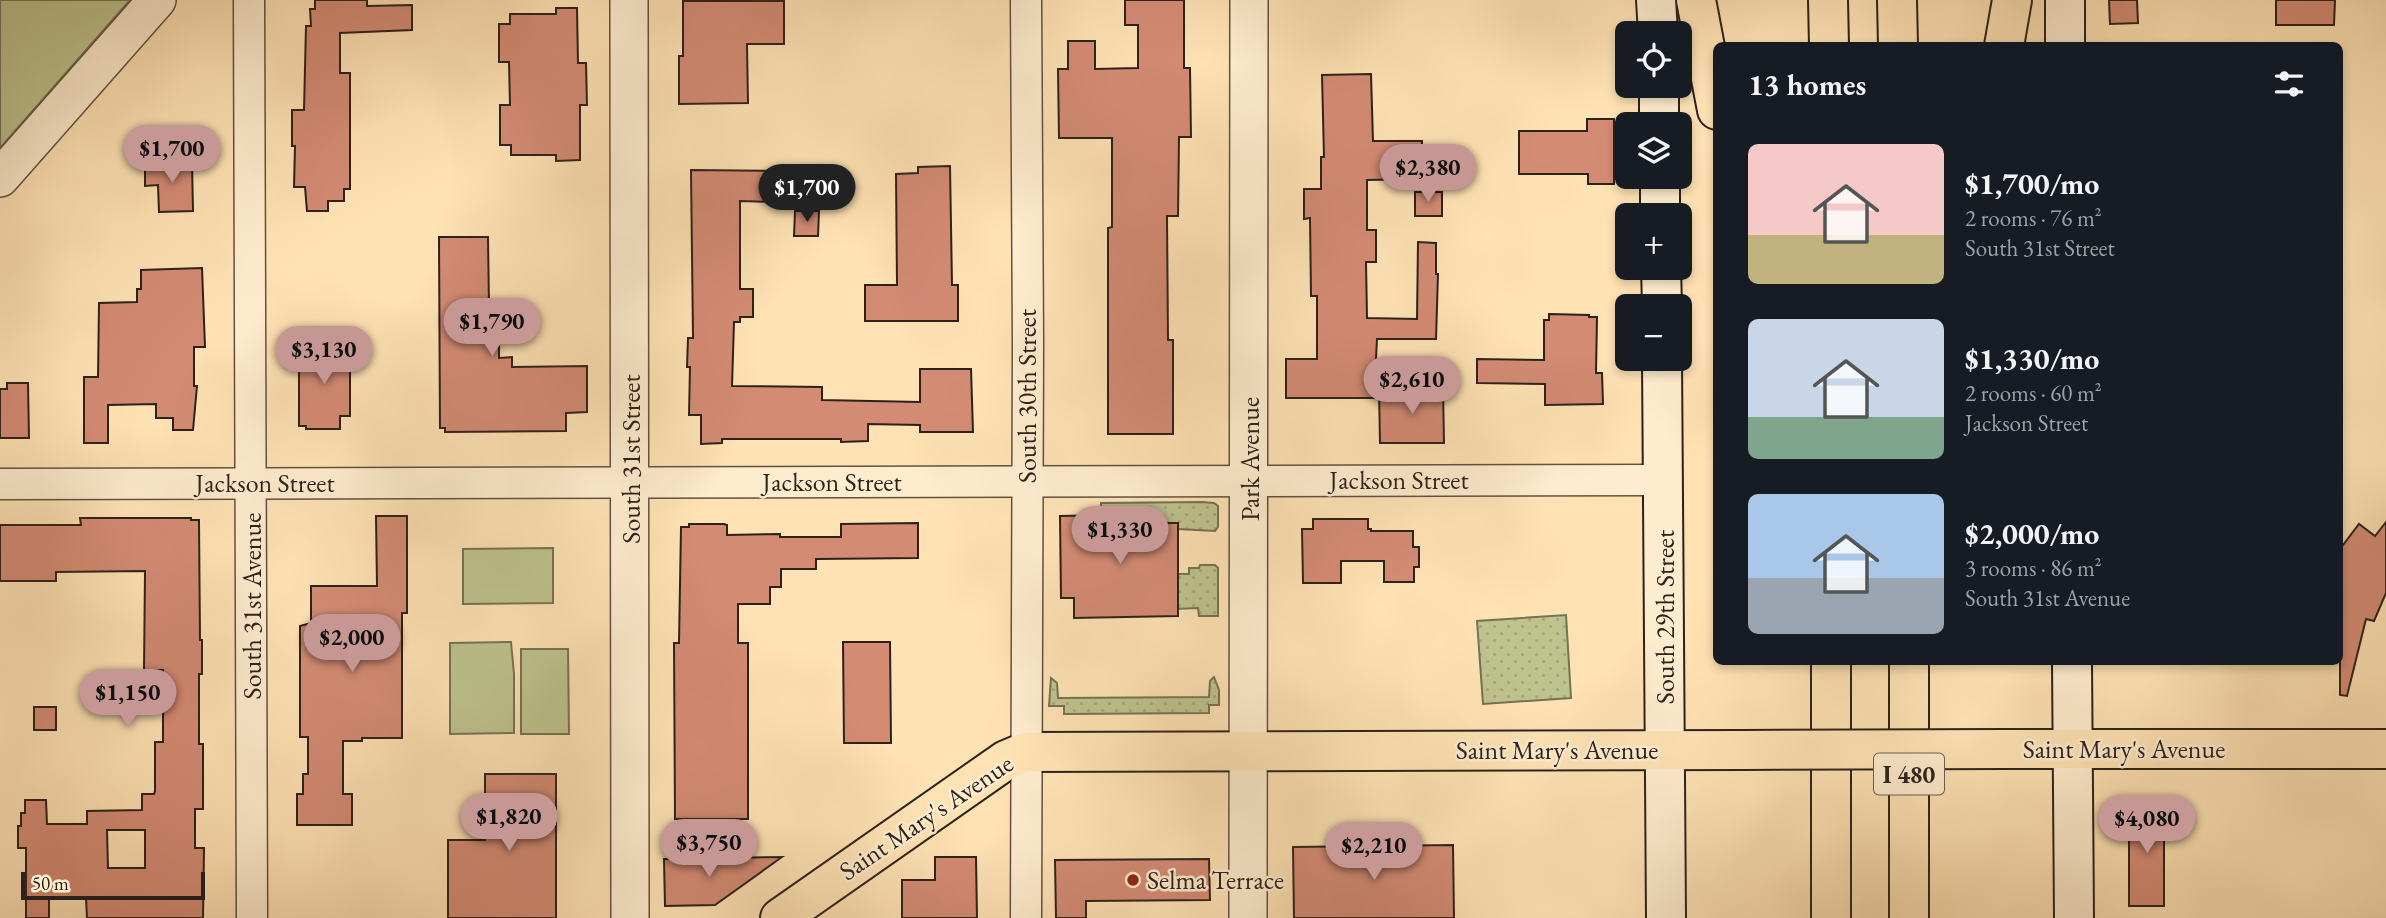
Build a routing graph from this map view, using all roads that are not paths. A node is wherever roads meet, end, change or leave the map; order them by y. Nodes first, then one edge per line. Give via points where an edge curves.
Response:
1 (157, 0) edge
2 (249, 0) edge
3 (629, 0) edge
4 (1026, 0) edge
5 (1249, 0) edge
6 (1656, 0) edge
7 (1696, 0) edge
8 (1828, 0) edge
9 (1898, 0) edge
10 (2012, 0) edge
11 (2065, 0) edge
12 (1657, 21) edge
13 (1829, 42) edge
14 (1898, 42) edge
15 (2005, 42) edge
16 (2065, 42) edge
17 (1713, 89) edge
18 (0, 178) edge
19 (1662, 371) edge
20 (1664, 480) junction
21 (1027, 481) junction
22 (1250, 481) junction
23 (631, 482) junction
24 (252, 483) junction
25 (0, 484) edge
26 (1812, 665) edge
27 (1831, 665) edge
28 (1909, 665) edge
29 (2072, 665) edge
30 (1830, 714) junction
31 (2072, 749) junction
32 (2386, 749) edge
33 (1249, 750) junction
34 (1666, 750) junction
35 (1025, 752) junction
36 (252, 918) edge
37 (630, 918) edge
38 (780, 918) edge
39 (1026, 918) edge
40 (1248, 918) edge
41 (1666, 918) edge
42 (1831, 918) edge
43 (1909, 918) edge
44 (2074, 918) edge

1 - 18 street
2 - 24 street, South 31st Avenue
3 - 23 street, South 31st Street
4 - 21 street, South 30th Street
5 - 22 street, Park Avenue
6 - 12 main road
7 - 17 main road
8 - 13 main road
9 - 14 main road
10 - 15 main road
11 - 16 main road
19 - 20 main road, South 29th Street
20 - 22 street, Jackson Street
20 - 34 main road, South 29th Street
21 - 22 street, Jackson Street
21 - 23 street, Jackson Street
21 - 35 street, South 30th Street
22 - 33 street, Park Avenue
23 - 24 street, Jackson Street
23 - 37 street, South 31st Street
24 - 25 street, Jackson Street
24 - 36 street, South 31st Avenue
26 - 30 main road
27 - 30 main road
28 - 43 main road, I 480
29 - 31 main road
30 - 42 main road
31 - 32 main road, Saint Mary's Avenue
31 - 34 main road, Saint Mary's Avenue, bridge
31 - 44 main road
33 - 34 main road, Saint Mary's Avenue
33 - 35 main road, Saint Mary's Avenue
33 - 40 street, Park Avenue
34 - 41 main road, South 29th Street
35 - 38 main road, Saint Mary's Avenue via 1006,760
35 - 39 street, South 30th Street

